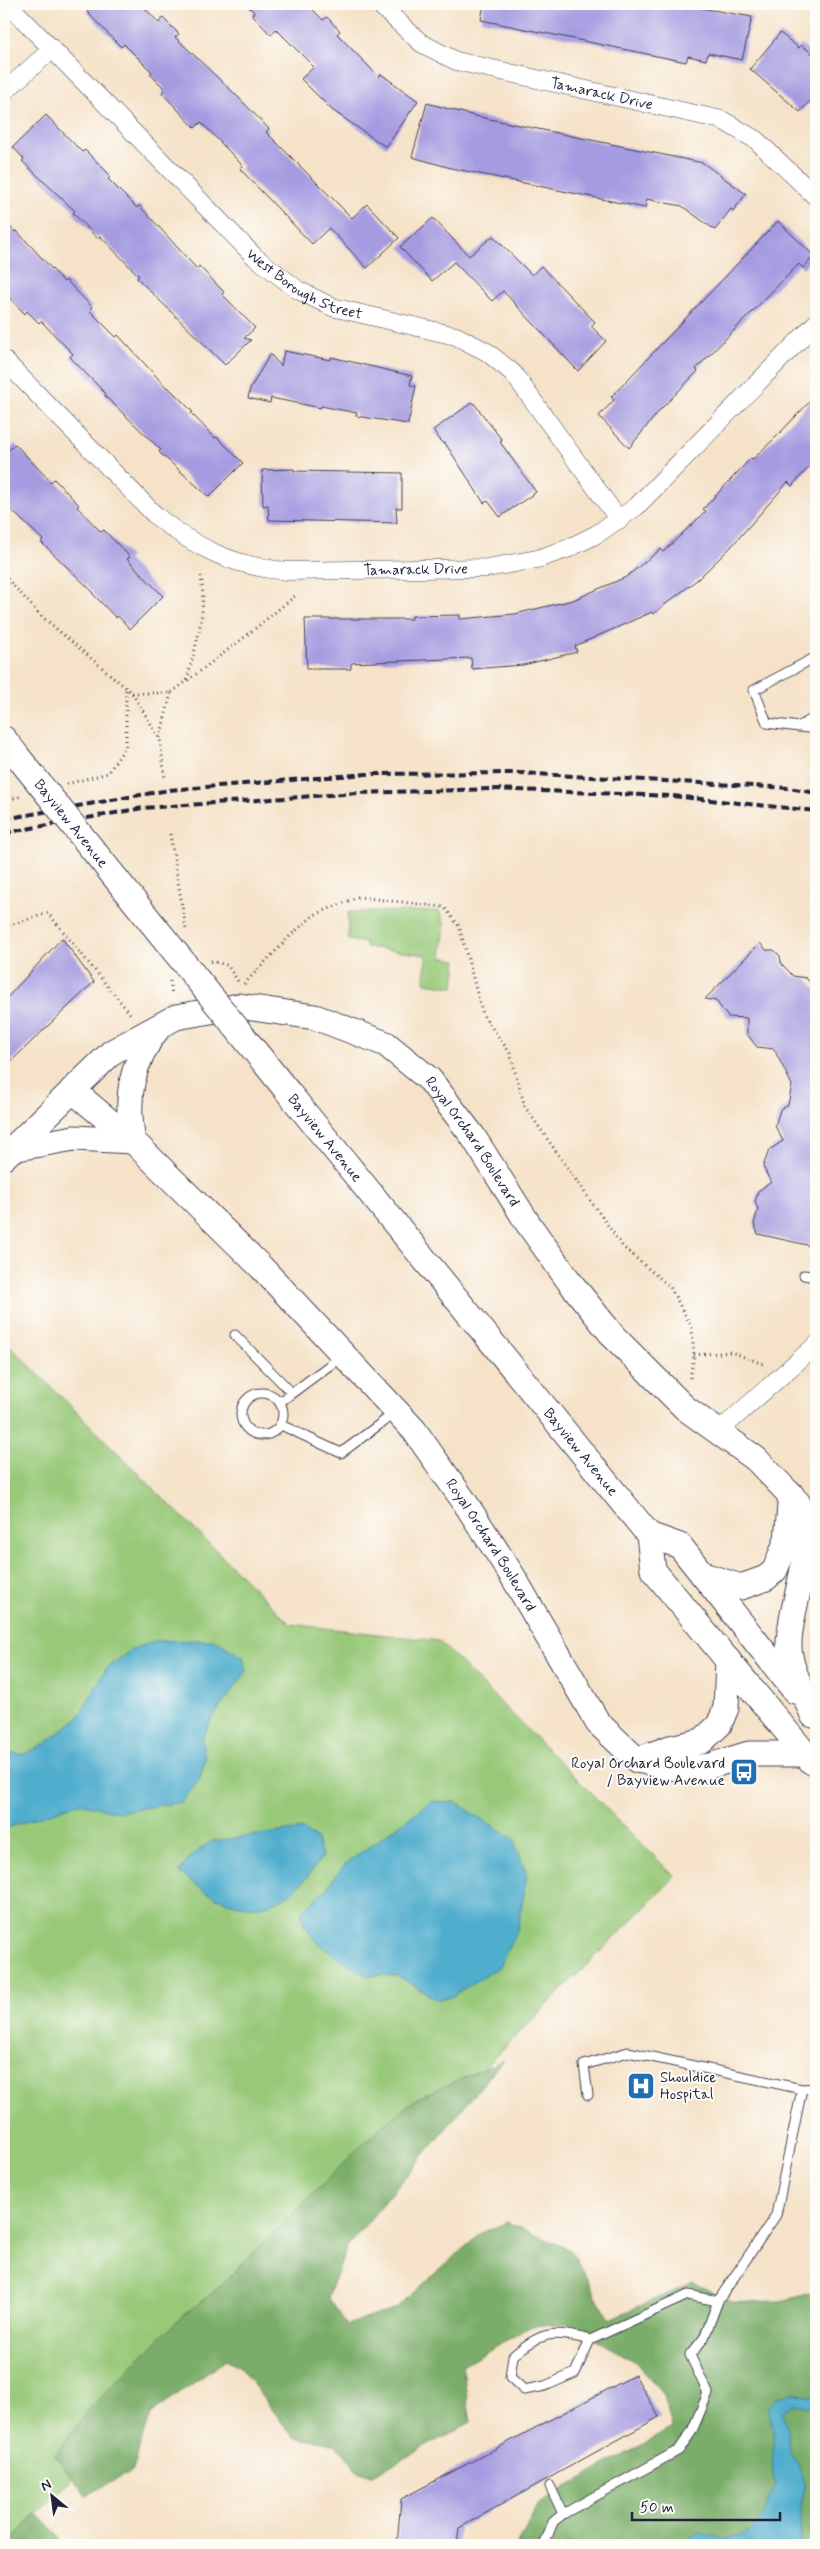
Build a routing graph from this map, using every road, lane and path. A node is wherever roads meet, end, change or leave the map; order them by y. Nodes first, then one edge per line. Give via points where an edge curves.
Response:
1 (8, 4) edge
2 (379, 4) edge
3 (52, 49) junction
4 (4, 92) edge
5 (816, 197) edge
6 (816, 322) edge
7 (4, 360) edge
8 (619, 520) junction
9 (4, 575) edge
10 (201, 576) dead end
11 (295, 596) dead end
12 (816, 657) edge
13 (187, 680) junction
14 (126, 688) junction
15 (132, 693) junction
16 (170, 693) junction
17 (816, 717) edge
18 (798, 727) junction
19 (816, 729) edge
20 (160, 739) junction
21 (11, 748) edge
22 (165, 778) dead end
23 (60, 786) dead end
24 (23, 796) dead end
25 (4, 801) edge
26 (170, 834) dead end
27 (4, 927) edge
28 (187, 936) dead end
29 (208, 960) dead end
30 (132, 1017) dead end
31 (162, 1024) junction
32 (72, 1090) junction
33 (133, 1142) junction
34 (8, 1154) edge
35 (804, 1275) dead end
36 (816, 1277) edge
37 (234, 1335) dead end
38 (816, 1347) edge
39 (343, 1355) junction
40 (694, 1355) junction
41 (768, 1366) dead end
42 (690, 1378) dead end
43 (292, 1393) junction
44 (280, 1402) junction
45 (396, 1412) junction
46 (281, 1425) junction
47 (718, 1432) junction
48 (791, 1494) junction
49 (649, 1535) junction
50 (703, 1575) junction
51 (728, 1660) junction
52 (815, 1716) edge
53 (637, 1760) junction
54 (811, 1761) edge
55 (816, 2088) edge
56 (802, 2089) junction
57 (588, 2095) dead end
58 (718, 2300) junction
59 (590, 2340) junction
60 (550, 2486) dead end
61 (562, 2514) junction
62 (544, 2545) edge

1 - 3 street, West Borough Street
2 - 5 street, Tamarack Drive via 421,43 456,61 722,120 756,140
3 - 4 street
3 - 8 street, West Borough Street via 255,257 282,280 332,307 456,336 500,361 525,387
6 - 8 street, Tamarack Drive via 651,494
7 - 8 street, Tamarack Drive via 155,515 201,548 244,564 287,571 487,568 537,559 567,549
9 - 14 path via 40,615
10 - 13 path via 203,620
11 - 13 path
12 - 18 lane via 754,690 767,723
13 - 16 path
14 - 15 path
14 - 23 path via 126,746 108,773
15 - 16 path
15 - 20 path
16 - 20 path
17 - 18 lane
18 - 19 lane
20 - 22 path
21 - 49 main road, Bayview Avenue, bridge
24 - 25 path
26 - 28 path
27 - 30 path via 48,913
29 - 40 path via 227,965 242,986 314,915 358,897 444,907 459,926 483,1015 510,1053 526,1107 623,1246 670,1287 692,1328
31 - 32 main road, Royal Orchard Boulevard via 112,1052
31 - 33 main road via 148,1041 132,1076 129,1108
31 - 47 main road, Royal Orchard Boulevard via 176,1017 239,1006 314,1017 386,1044 430,1080 472,1135 569,1282 614,1337 685,1408
32 - 33 main road, Royal Orchard Boulevard
32 - 34 main road, Royal Orchard Boulevard
33 - 34 main road via 74,1138
33 - 39 main road, Royal Orchard Boulevard via 260,1266
35 - 36 lane
37 - 43 lane
38 - 47 street
39 - 43 lane
39 - 45 main road, Royal Orchard Boulevard
40 - 41 path via 731,1352
40 - 42 path
43 - 44 lane
44 - 46 lane via 284,1411
44 - 46 lane via 266,1393 252,1395 242,1406 241,1413 245,1427 257,1435 271,1434
45 - 46 lane via 341,1453
45 - 53 main road, Royal Orchard Boulevard via 414,1430 464,1501 512,1575 598,1723
47 - 48 main road, Royal Orchard Boulevard via 756,1459
48 - 50 main road via 787,1540 774,1570 766,1578 741,1588
48 - 52 main road, Royal Orchard Boulevard via 803,1512 806,1538 789,1644 792,1665
49 - 50 main road via 680,1546
49 - 51 main road via 653,1570
50 - 52 main road
51 - 53 main road via 726,1708 719,1725 702,1741
51 - 54 main road
53 - 54 main road via 682,1769 710,1766 749,1754
55 - 56 lane
56 - 57 lane via 628,2052 584,2065
56 - 58 lane via 776,2215
58 - 59 lane via 688,2295
58 - 61 lane via 704,2338 690,2355 708,2393 692,2431 679,2450
59 - 59 lane via 563,2332 531,2340 513,2356 510,2377 524,2390 545,2386 575,2373
60 - 61 lane
61 - 62 lane via 553,2522

